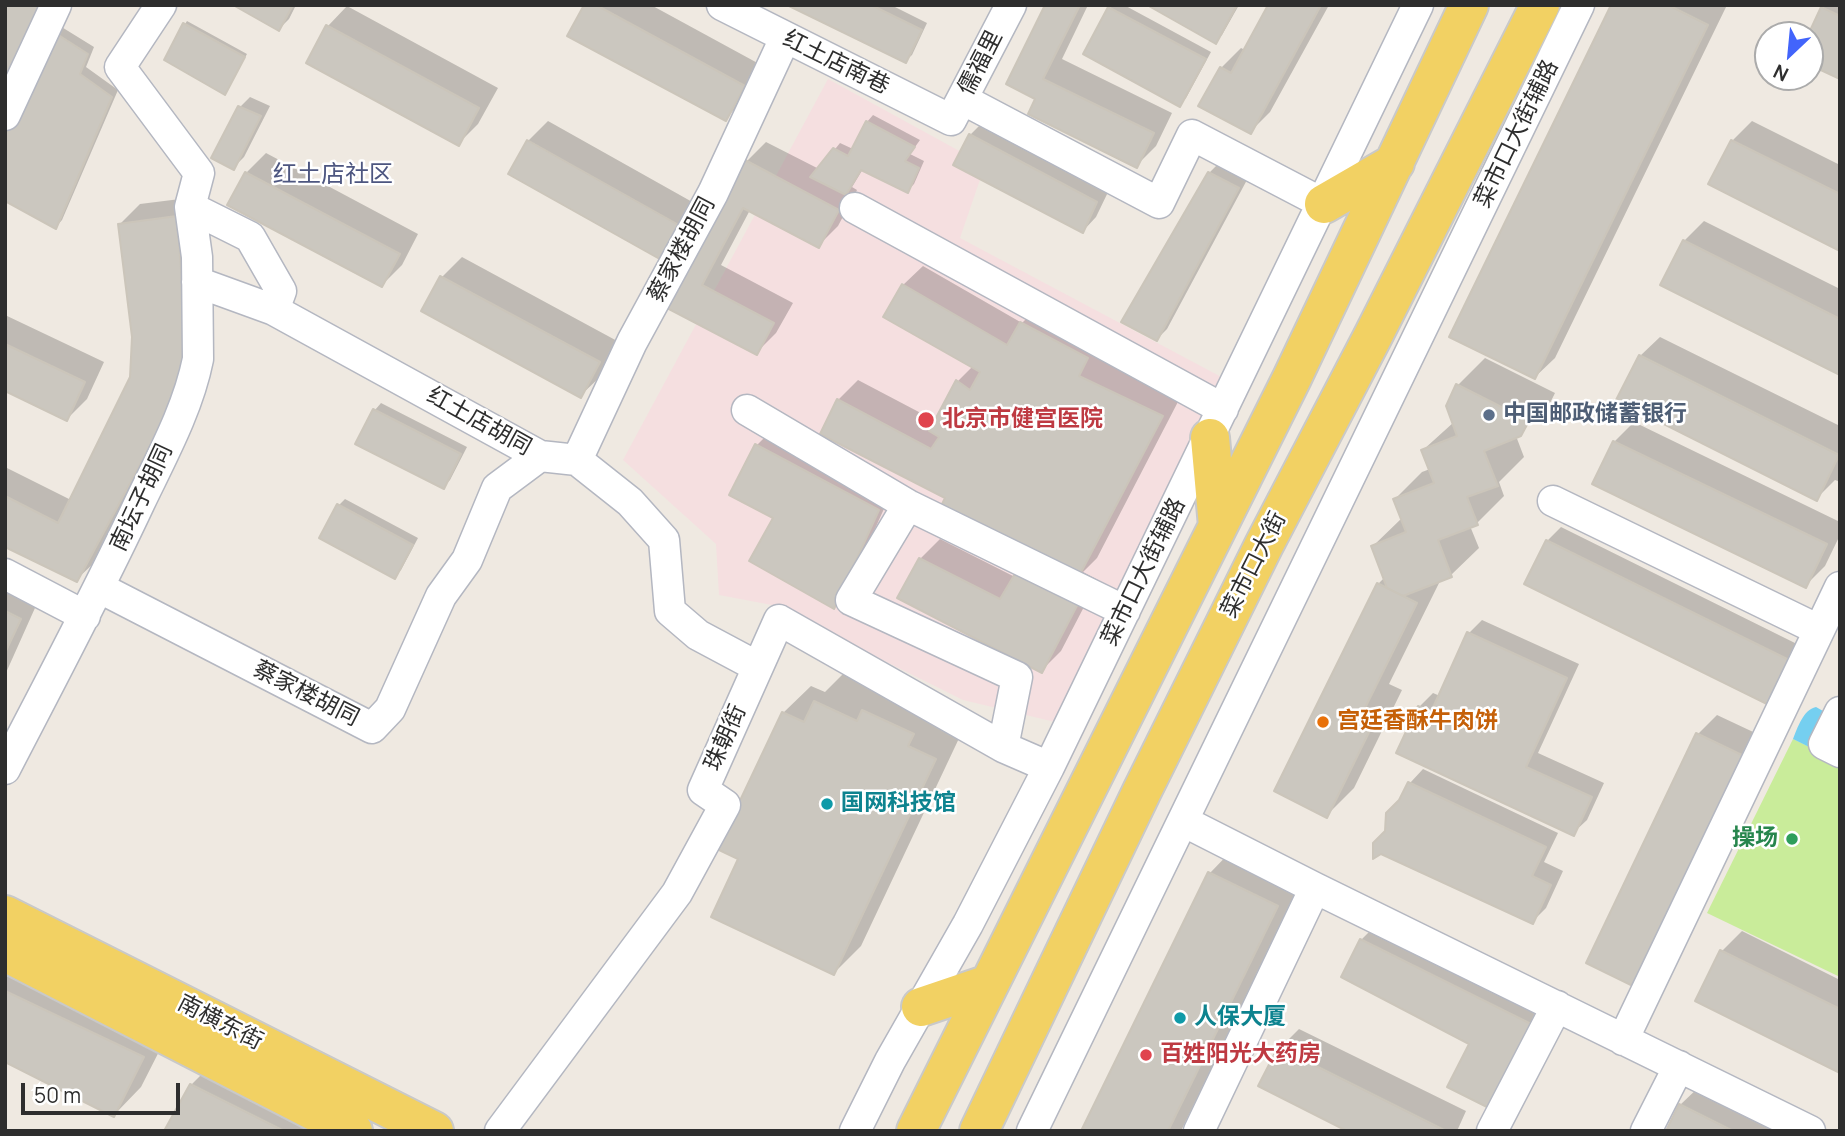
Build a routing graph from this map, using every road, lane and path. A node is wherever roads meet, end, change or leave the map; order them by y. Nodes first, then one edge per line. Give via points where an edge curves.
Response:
1 (57, 5) edge
2 (161, 5) edge
3 (722, 5) edge
4 (1010, 5) edge
5 (1418, 5) edge
6 (1469, 5) edge
7 (1540, 5) edge
8 (1579, 5) edge
9 (785, 38) junction
10 (957, 109) junction
11 (5, 115) edge
12 (1395, 163) junction
13 (1324, 204) junction
14 (190, 207) junction
15 (855, 208) dead end
16 (197, 282) junction
17 (274, 310) junction
18 (747, 410) dead end
19 (1217, 424) junction
20 (540, 456) junction
21 (577, 460) junction
22 (1553, 501) dead end
23 (908, 505) junction
24 (1218, 526) junction
25 (5, 574) edge
26 (1840, 587) edge
27 (100, 588) junction
28 (1125, 611) junction
29 (85, 616) junction
30 (1819, 630) junction
31 (758, 667) junction
32 (1840, 712) edge
33 (1003, 747) junction
34 (1840, 752) edge
35 (1049, 767) junction
36 (5, 769) edge
37 (1183, 821) junction
38 (1315, 888) junction
39 (5, 915) edge
40 (5, 952) edge
41 (989, 984) junction
42 (1557, 1006) junction
43 (921, 1007) junction
44 (1623, 1040) junction
45 (1679, 1066) junction
46 (354, 1131) edge
47 (434, 1131) edge
48 (500, 1131) edge
49 (855, 1131) edge
50 (916, 1131) edge
51 (979, 1131) edge
52 (1032, 1131) edge
53 (1199, 1131) edge
54 (1492, 1131) edge
55 (1646, 1131) edge
56 (1810, 1131) edge

1 - 11 street
2 - 14 street via 120,67 199,173
3 - 9 street, 红土店南巷
4 - 10 street, 儒福里
5 - 13 street, 菜市口大街辅路
6 - 12 main road
7 - 51 main road, 菜市口大街 via 1258,557
8 - 37 street, 菜市口大街辅路
9 - 10 street, 红土店南巷
9 - 21 street, 蔡家楼胡同 via 713,193 632,342
10 - 13 street, 红土店南巷 via 1159,203 1192,135
12 - 13 main road
12 - 24 main road
13 - 19 street, 菜市口大街辅路
14 - 16 street, 南坛子胡同
14 - 17 street via 250,237 281,291
15 - 19 street
16 - 17 street, 红土店胡同
16 - 27 street, 南坛子胡同 via 195,374 169,442
17 - 20 street, 红土店胡同
18 - 23 street
19 - 24 main road
19 - 28 street, 菜市口大街辅路
20 - 21 street, 红土店胡同
20 - 27 street, 蔡家楼胡同 via 497,488 467,560 441,596 390,709 372,727
21 - 31 street via 630,502 664,540 670,611 698,635
22 - 30 street
23 - 28 street
23 - 33 street via 851,600 1017,677
24 - 41 main road
25 - 29 street
26 - 30 street
27 - 29 street, 南坛子胡同
28 - 35 street, 菜市口大街辅路
29 - 36 street, 南坛子胡同
30 - 44 street
31 - 33 street, 珠朝街 via 779,620
31 - 48 street, 珠朝街 via 703,790 725,805 677,893
32 - 34 street via 1824,744
33 - 35 street, 珠朝街
35 - 43 street, 菜市口大街辅路
37 - 38 street
37 - 52 street, 菜市口大街辅路
38 - 42 street
38 - 53 street
39 - 47 main road, 南横东街
40 - 46 main road, 南横东街
41 - 43 main road
41 - 50 main road
42 - 44 street
42 - 54 street
43 - 49 street, 菜市口大街辅路
44 - 45 street
45 - 55 street
45 - 56 street

